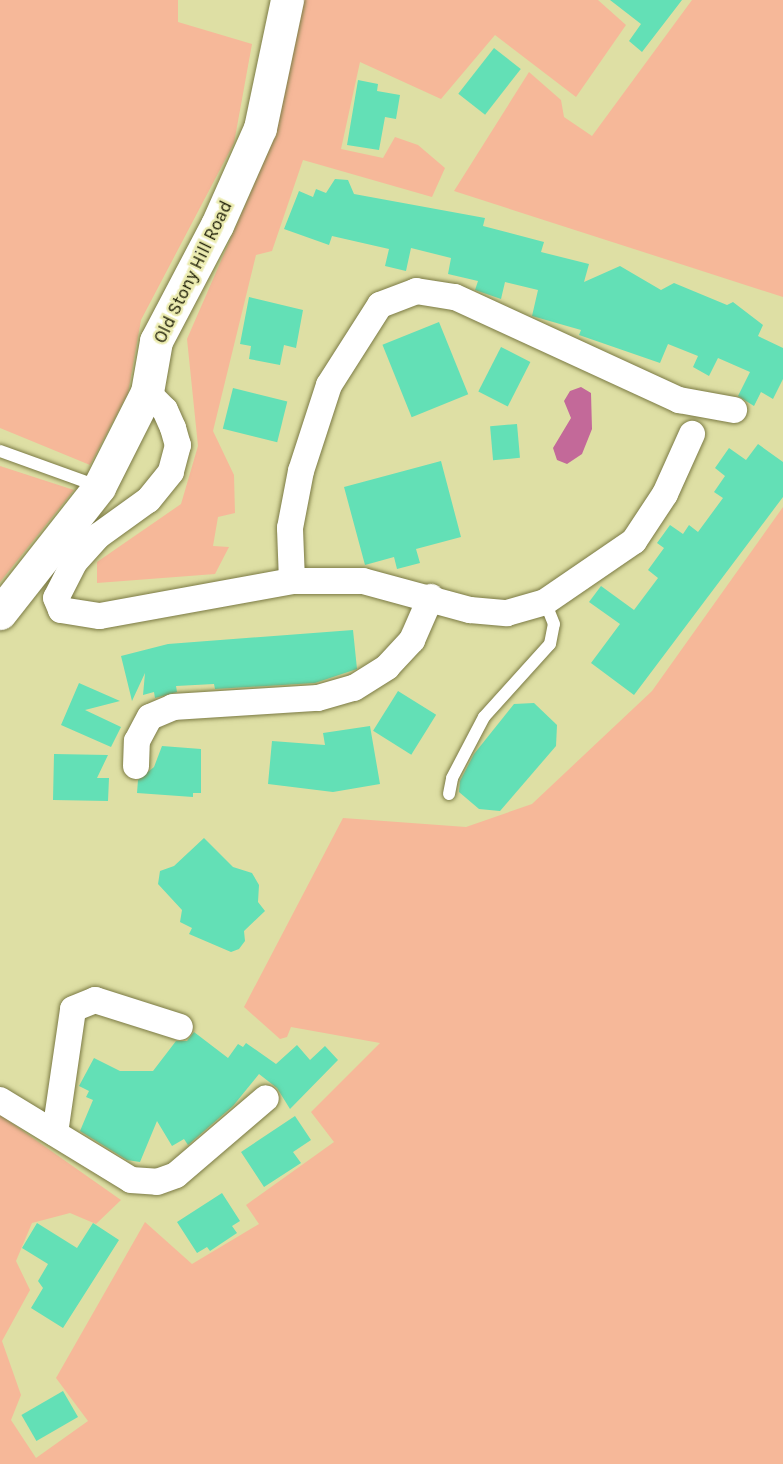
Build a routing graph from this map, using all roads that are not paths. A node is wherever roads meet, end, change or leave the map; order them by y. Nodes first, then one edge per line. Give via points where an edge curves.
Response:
1 (287, 0) edge
2 (147, 392) junction
3 (734, 410) dead end
4 (692, 434) dead end
5 (0, 451) edge
6 (99, 487) junction
7 (292, 581) junction
8 (430, 597) junction
9 (545, 602) junction
10 (0, 613) edge
11 (136, 766) dead end
12 (448, 794) dead end
13 (180, 1027) dead end
14 (266, 1098) dead end
15 (0, 1100) edge
16 (55, 1133) junction

1 - 2 street, Old Stony Hill Road via 260,128 217,225 156,341
2 - 6 street, Old Stony Hill Road
2 - 7 street via 165,410 173,428 178,445 171,472 148,500 98,536 74,563 56,598 62,610 100,616
3 - 7 street via 679,400 455,297 416,291 380,305 357,334 329,385 301,471 290,528
4 - 9 street via 665,494 634,541
5 - 6 lane
6 - 10 street, Old Stony Hill Road
7 - 8 street via 363,581
8 - 9 street via 470,610 507,613
8 - 11 street via 412,640 387,667 354,688 318,698 173,707 150,717 137,741
9 - 12 lane via 554,624 550,644 484,717 452,778
13 - 16 street via 95,1000 73,1009
14 - 16 street via 176,1175 157,1182 131,1180
15 - 16 street

